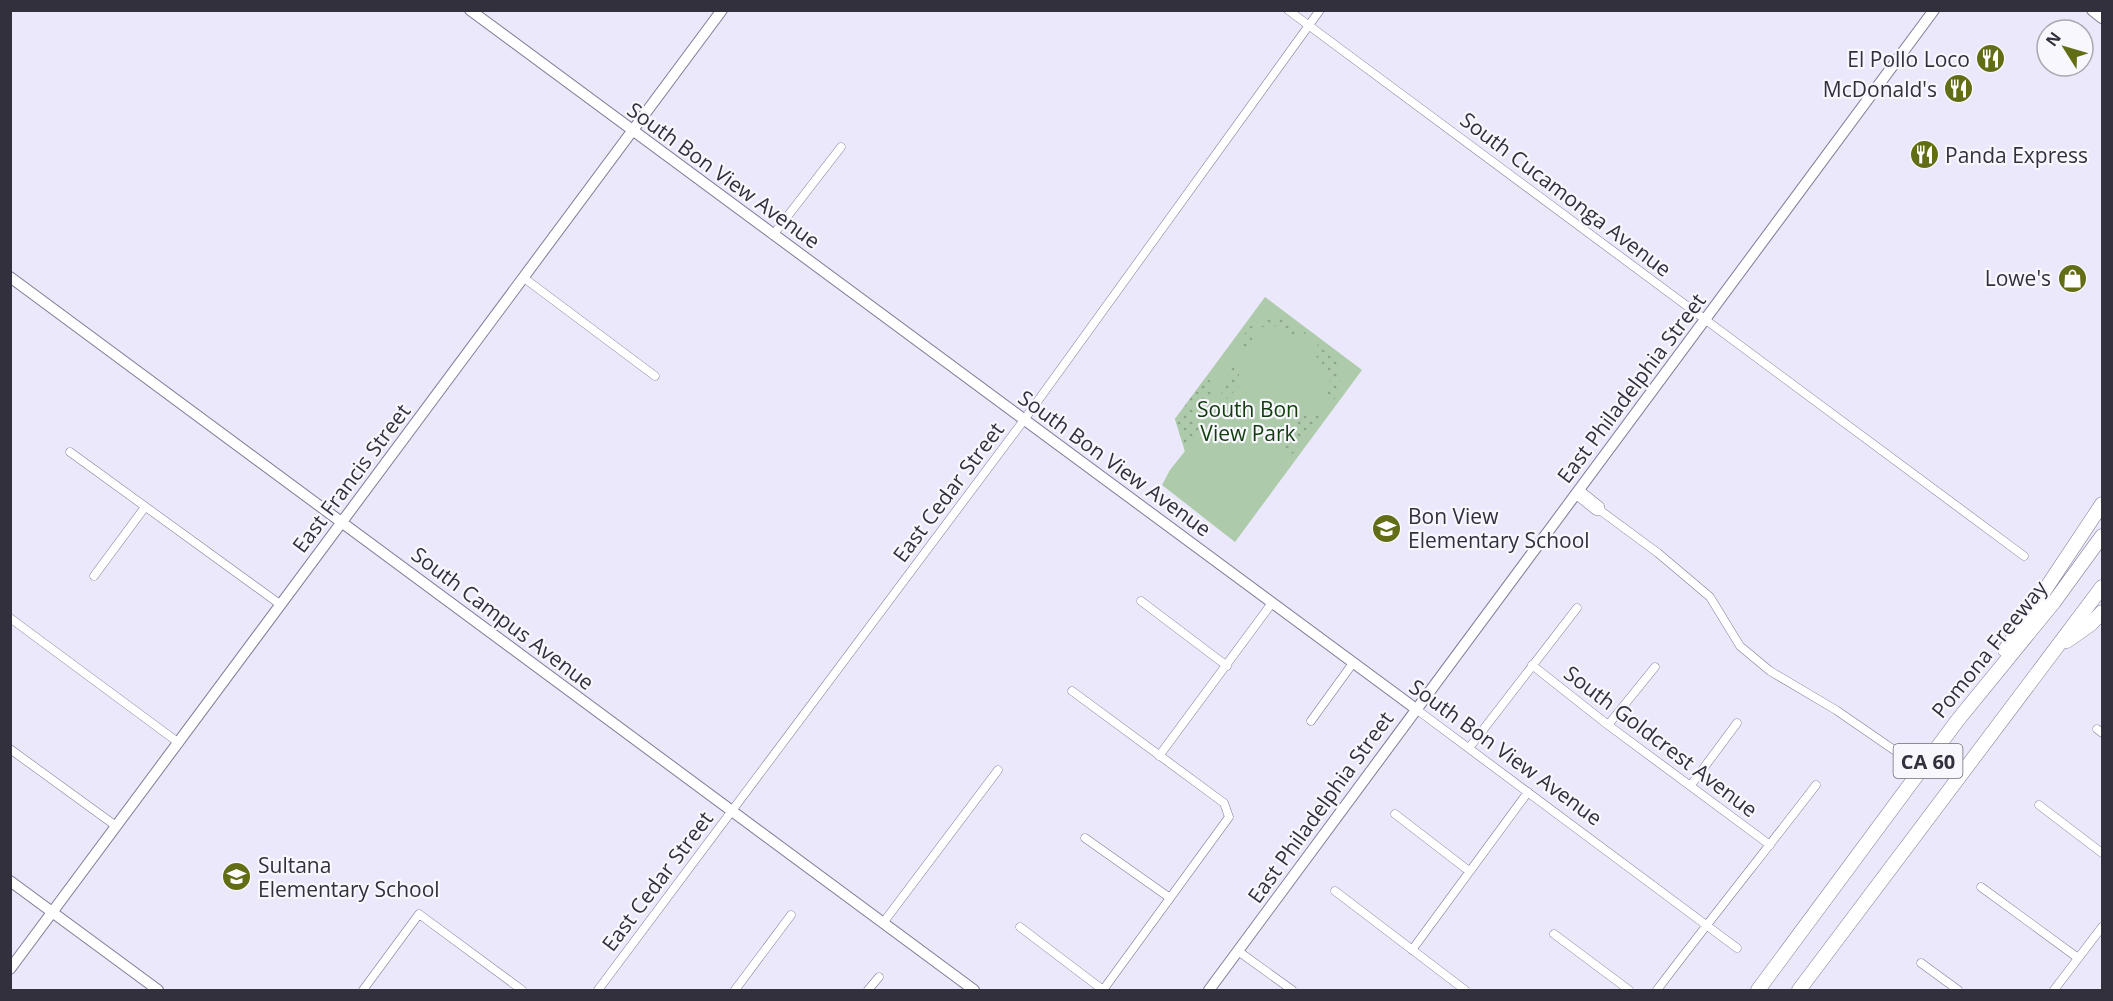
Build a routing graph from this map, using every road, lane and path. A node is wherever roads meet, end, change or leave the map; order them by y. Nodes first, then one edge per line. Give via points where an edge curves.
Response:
1 (470, 10) edge
2 (722, 10) edge
3 (1288, 10) edge
4 (1320, 10) edge
5 (1934, 10) edge
6 (2092, 10) edge
7 (2103, 18) edge
8 (1309, 26) junction
9 (632, 131) junction
10 (841, 147) dead end
11 (773, 235) junction
12 (10, 277) edge
13 (524, 278) junction
14 (1706, 321) junction
15 (655, 376) dead end
16 (1024, 420) junction
17 (70, 452) dead end
18 (1578, 492) junction
19 (2103, 504) edge
20 (145, 507) junction
21 (342, 522) junction
22 (2103, 536) edge
23 (2024, 556) dead end
24 (94, 576) dead end
25 (2103, 587) edge
26 (1141, 601) dead end
27 (1272, 603) junction
28 (280, 605) junction
29 (1577, 608) dead end
30 (2103, 612) edge
31 (10, 618) edge
32 (2058, 647) junction
33 (1353, 663) junction
34 (1532, 665) junction
35 (1227, 666) junction
36 (1655, 667) dead end
37 (1072, 691) dead end
38 (1416, 710) junction
39 (1311, 721) dead end
40 (1957, 721) junction
41 (1737, 723) dead end
42 (1608, 725) junction
43 (179, 742) junction
44 (10, 748) edge
45 (1469, 748) junction
46 (1894, 750) dead end
47 (1159, 756) junction
48 (998, 770) dead end
49 (1691, 785) junction
50 (1816, 785) dead end
51 (1528, 792) junction
52 (2039, 805) dead end
53 (730, 812) junction
54 (1395, 814) dead end
55 (116, 826) junction
56 (1085, 838) dead end
57 (1770, 844) junction
58 (2103, 854) edge
59 (1469, 871) junction
60 (10, 881) edge
61 (1981, 887) dead end
62 (1335, 891) dead end
63 (1170, 898) junction
64 (52, 913) junction
65 (791, 915) dead end
66 (884, 923) junction
67 (1706, 925) junction
68 (1020, 927) dead end
69 (2103, 927) edge
70 (1554, 934) dead end
71 (1737, 948) dead end
72 (1412, 950) junction
73 (1238, 951) junction
74 (2078, 958) junction
75 (1921, 963) dead end
76 (10, 969) edge
77 (879, 976) dead end
78 (158, 990) edge
79 (363, 990) edge
80 (522, 990) edge
81 (598, 990) edge
82 (735, 990) edge
83 (868, 990) edge
84 (974, 990) edge
85 (1103, 990) edge
86 (1209, 990) edge
87 (1292, 990) edge
88 (1465, 990) edge
89 (1629, 990) edge
90 (1657, 990) edge
91 (1758, 990) edge
92 (1799, 990) edge
93 (1958, 990) edge
94 (2054, 990) edge

1 - 9 street, South Bon View Avenue
2 - 9 street, East Francis Street
3 - 8 street, South Cucamonga Avenue
4 - 8 street, East Cedar Street
5 - 14 street, East Philadelphia Street
6 - 7 street
8 - 14 street, South Cucamonga Avenue
8 - 16 street, East Cedar Street
9 - 11 street, South Bon View Avenue
9 - 13 street, East Francis Street
10 - 11 street
11 - 16 street, South Bon View Avenue
12 - 21 street, South Campus Avenue
13 - 15 street
13 - 21 street, East Francis Street
14 - 18 street, East Philadelphia Street
14 - 23 street, South Cucamonga Avenue
16 - 27 street, South Bon View Avenue
16 - 53 street, East Cedar Street
17 - 20 street
18 - 38 street, East Philadelphia Street
18 - 46 street via 1596,511 1650,547 1710,597 1740,646 1762,665
19 - 40 highway
20 - 24 street
20 - 28 street
21 - 28 street, East Francis Street
21 - 53 street, South Campus Avenue
22 - 40 highway, Pomona Freeway / CA 60
25 - 32 highway, CA 60
26 - 35 street
27 - 33 street, South Bon View Avenue
27 - 35 street
28 - 43 street, East Francis Street
29 - 34 street
30 - 32 highway
31 - 43 street
32 - 92 highway, CA 60
33 - 38 street, South Bon View Avenue
33 - 39 street
34 - 42 street, South Goldcrest Avenue
34 - 45 street
35 - 47 street
36 - 42 street
37 - 47 street
38 - 45 street, South Bon View Avenue
38 - 73 street, East Philadelphia Street
40 - 91 highway, Pomona Freeway / CA 60
41 - 49 street
42 - 49 street, South Goldcrest Avenue
43 - 55 street, East Francis Street
44 - 55 street
45 - 51 street, South Bon View Avenue
47 - 63 street via 1224,803 1229,817
48 - 66 street
49 - 57 street, South Goldcrest Avenue
50 - 57 street
51 - 59 street
51 - 67 street, South Bon View Avenue
52 - 58 street
53 - 66 street, South Campus Avenue
53 - 81 street, East Cedar Street
54 - 59 street
55 - 64 street, East Francis Street
56 - 63 street
57 - 67 street
59 - 72 street
60 - 64 street
61 - 74 street
62 - 72 street
63 - 85 street
64 - 76 street, East Francis Street
64 - 78 street
65 - 82 street
66 - 84 street, South Campus Avenue
67 - 71 street, South Bon View Avenue
67 - 90 street
68 - 85 street
69 - 74 street
70 - 89 street
72 - 88 street
73 - 86 street, East Philadelphia Street
73 - 87 street
74 - 94 street
75 - 93 street
77 - 83 street
79 - 80 street via 419,914

